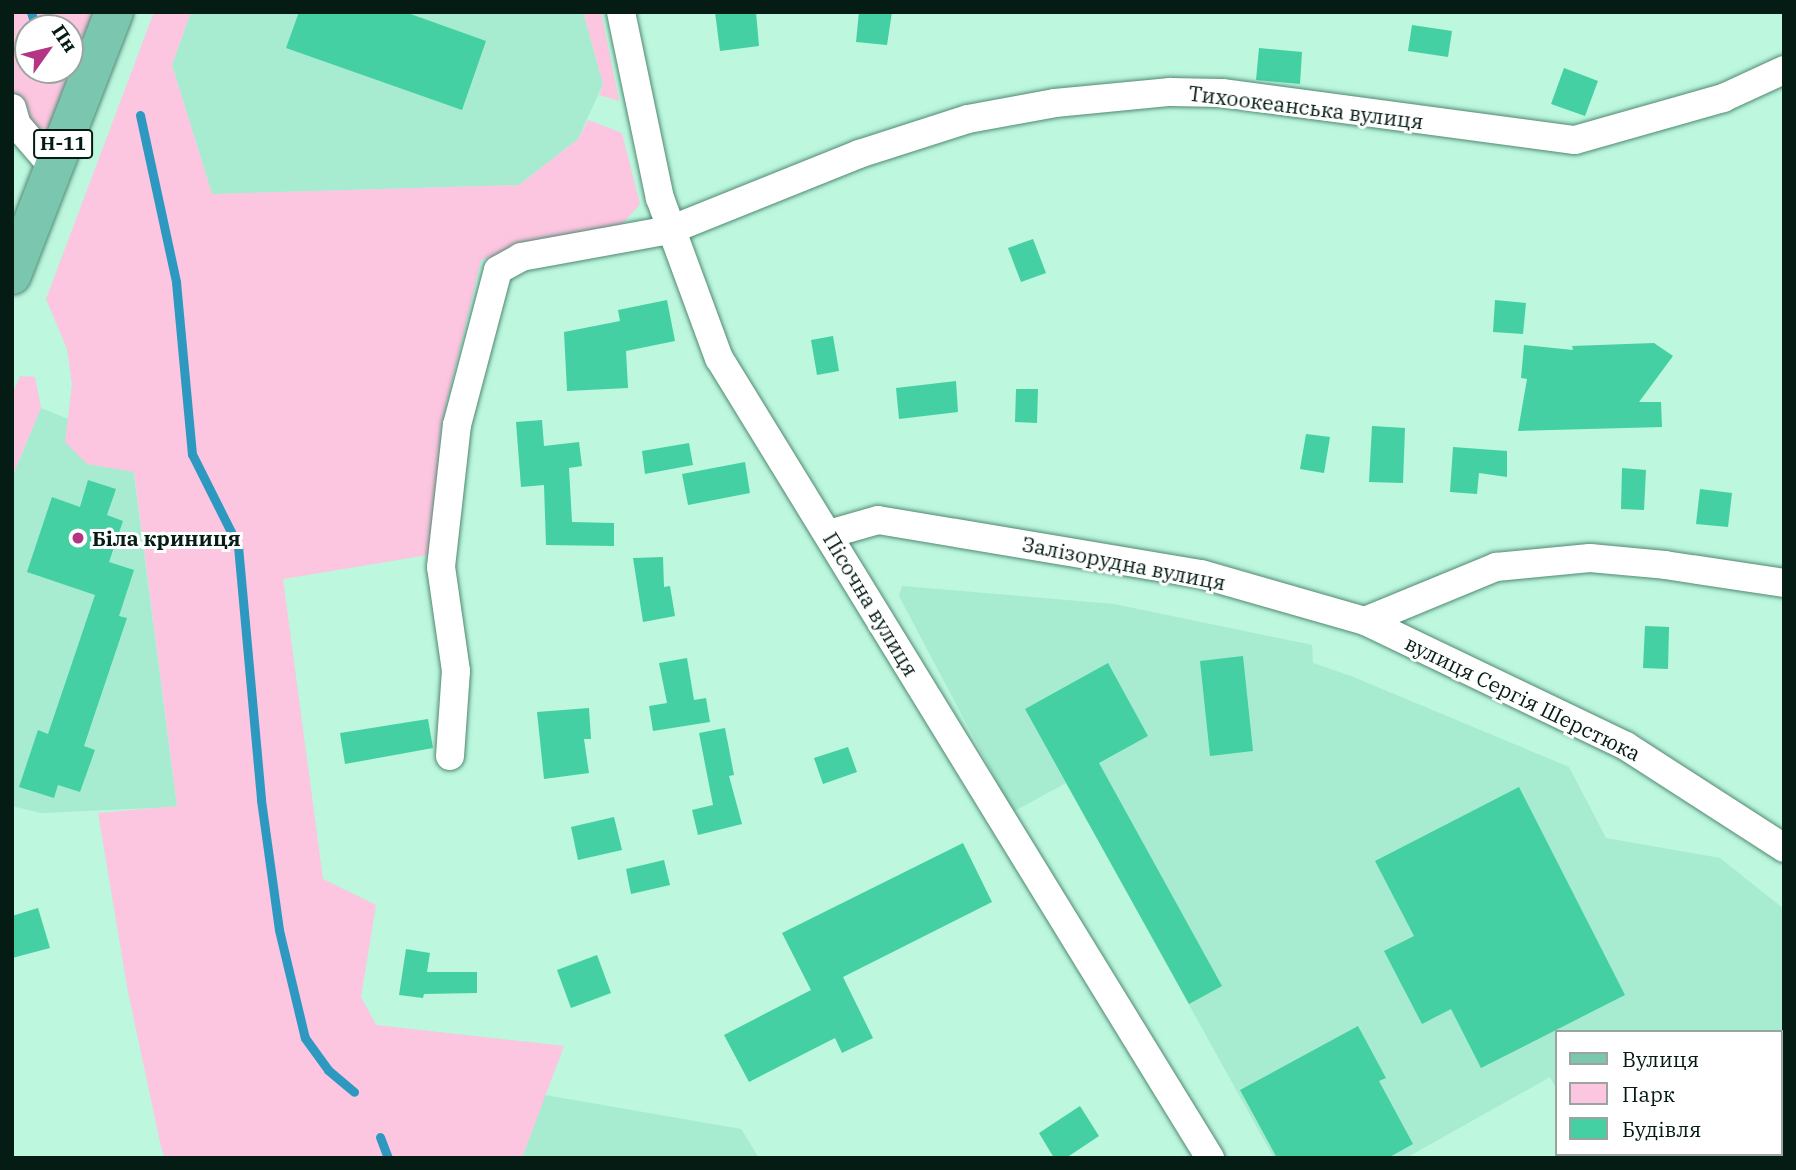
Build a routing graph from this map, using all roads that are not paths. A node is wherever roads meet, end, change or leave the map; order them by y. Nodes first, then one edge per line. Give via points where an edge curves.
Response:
1 (114, 12) edge
2 (621, 12) edge
3 (1784, 70) edge
4 (12, 108) edge
5 (54, 168) junction
6 (670, 230) junction
7 (12, 275) edge
8 (828, 534) junction
9 (1784, 583) edge
10 (1365, 621) junction
11 (450, 756) dead end
12 (1784, 848) edge
13 (1210, 1158) edge

1 - 5 main road, Н-11
2 - 6 street, Пісочна вулиця
3 - 6 street, Тихоокеанська вулиця via 1723,98 1575,140 1222,93 1170,92 1055,103 968,119 859,154
4 - 5 street via 17,125
5 - 7 main road, Н-11
6 - 8 street, Пісочна вулиця via 719,358
6 - 11 street, Тихоокеанська вулиця via 521,257 498,270 457,425 441,567 456,671
8 - 10 street, Залізорудна вулиця via 878,520 1201,574
8 - 13 street, Пісочна вулиця
9 - 10 street via 1590,558 1496,567
10 - 12 street, вулиця Сергія Шерстюка via 1626,746

